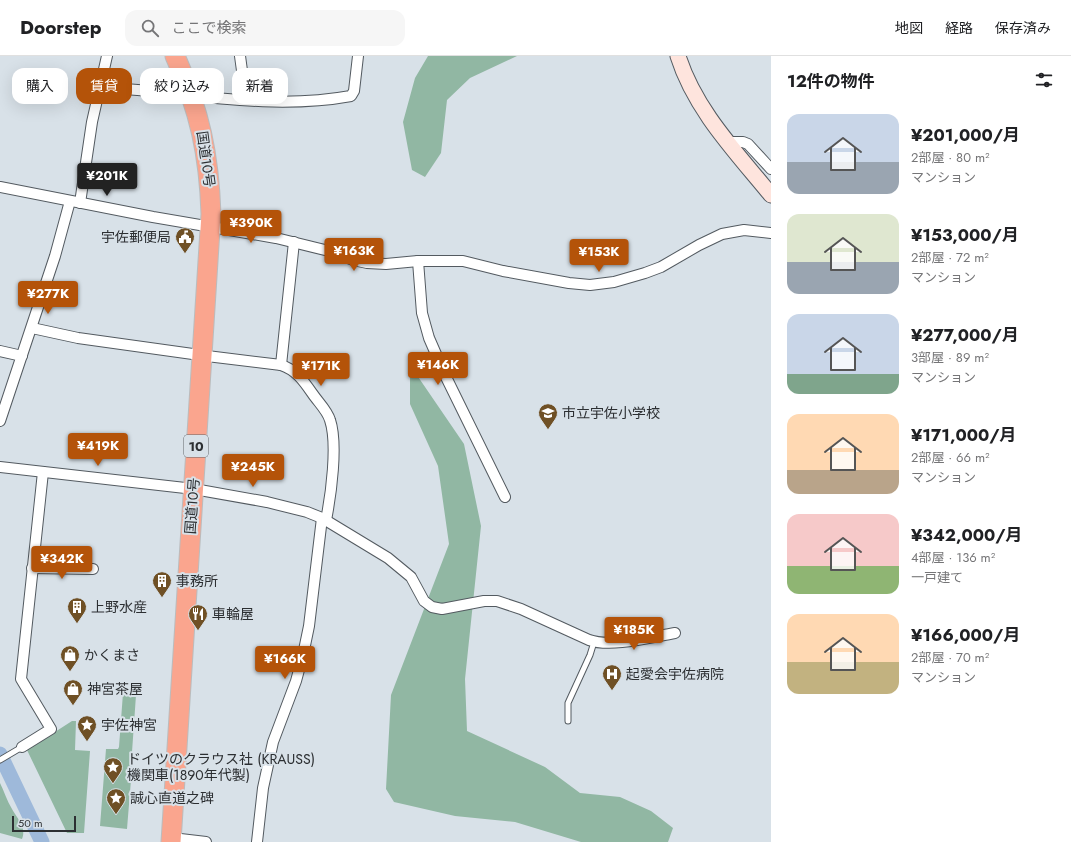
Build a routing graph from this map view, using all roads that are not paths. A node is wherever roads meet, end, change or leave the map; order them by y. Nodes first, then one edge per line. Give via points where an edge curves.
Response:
1 (107, 56) edge
2 (175, 56) edge
3 (240, 56) edge
4 (358, 56) edge
5 (678, 56) edge
6 (105, 68) edge
7 (180, 68) edge
8 (242, 68) edge
9 (288, 101) edge
10 (97, 104) edge
11 (194, 104) edge
12 (728, 142) junction
13 (771, 169) edge
14 (0, 187) edge
15 (771, 195) edge
16 (75, 202) junction
17 (210, 227) junction
18 (771, 233) edge
19 (294, 242) junction
20 (418, 261) junction
21 (32, 328) junction
22 (0, 351) edge
23 (22, 356) junction
24 (202, 356) junction
25 (281, 365) junction
26 (0, 421) edge
27 (0, 467) edge
28 (43, 472) junction
29 (194, 489) junction
30 (506, 496) dead end
31 (324, 519) junction
32 (32, 568) junction
33 (93, 569) dead end
34 (675, 633) dead end
35 (594, 642) junction
36 (568, 721) dead end
37 (20, 748) joint
38 (0, 760) edge
39 (171, 840) edge
40 (206, 842) edge
41 (257, 842) edge

1 - 6 street
2 - 7 highway, 国道10号 / 10
3 - 8 street
4 - 9 street via 354,91 351,96 329,100
5 - 12 street via 698,99
10 - 16 street
11 - 17 highway, 国道10号 / 10 via 208,166
12 - 13 street via 748,144
12 - 15 street
14 - 16 street
16 - 17 street
16 - 21 street
17 - 19 street
17 - 24 highway, 国道10号 / 10
18 - 20 street via 744,230 722,234 661,267 628,278 590,285 503,271 463,261
19 - 20 street via 366,263
19 - 25 street
20 - 30 street via 422,313 429,338
21 - 23 street
21 - 24 street via 78,338
22 - 23 street
23 - 26 street
24 - 25 street
24 - 29 highway, 国道10号 / 10
25 - 31 street via 296,372 330,419 334,454
27 - 28 street
28 - 29 street
28 - 32 street
29 - 31 street via 268,502
29 - 39 highway, 国道10号 / 10
31 - 35 street via 388,558 408,574 424,601 432,607 442,609 497,601
31 - 41 street via 303,655 273,742 263,788
32 - 33 street
32 - 37 street via 21,679 50,729
34 - 35 street via 617,642
35 - 36 lane via 568,703
37 - 38 lane
39 - 40 street

